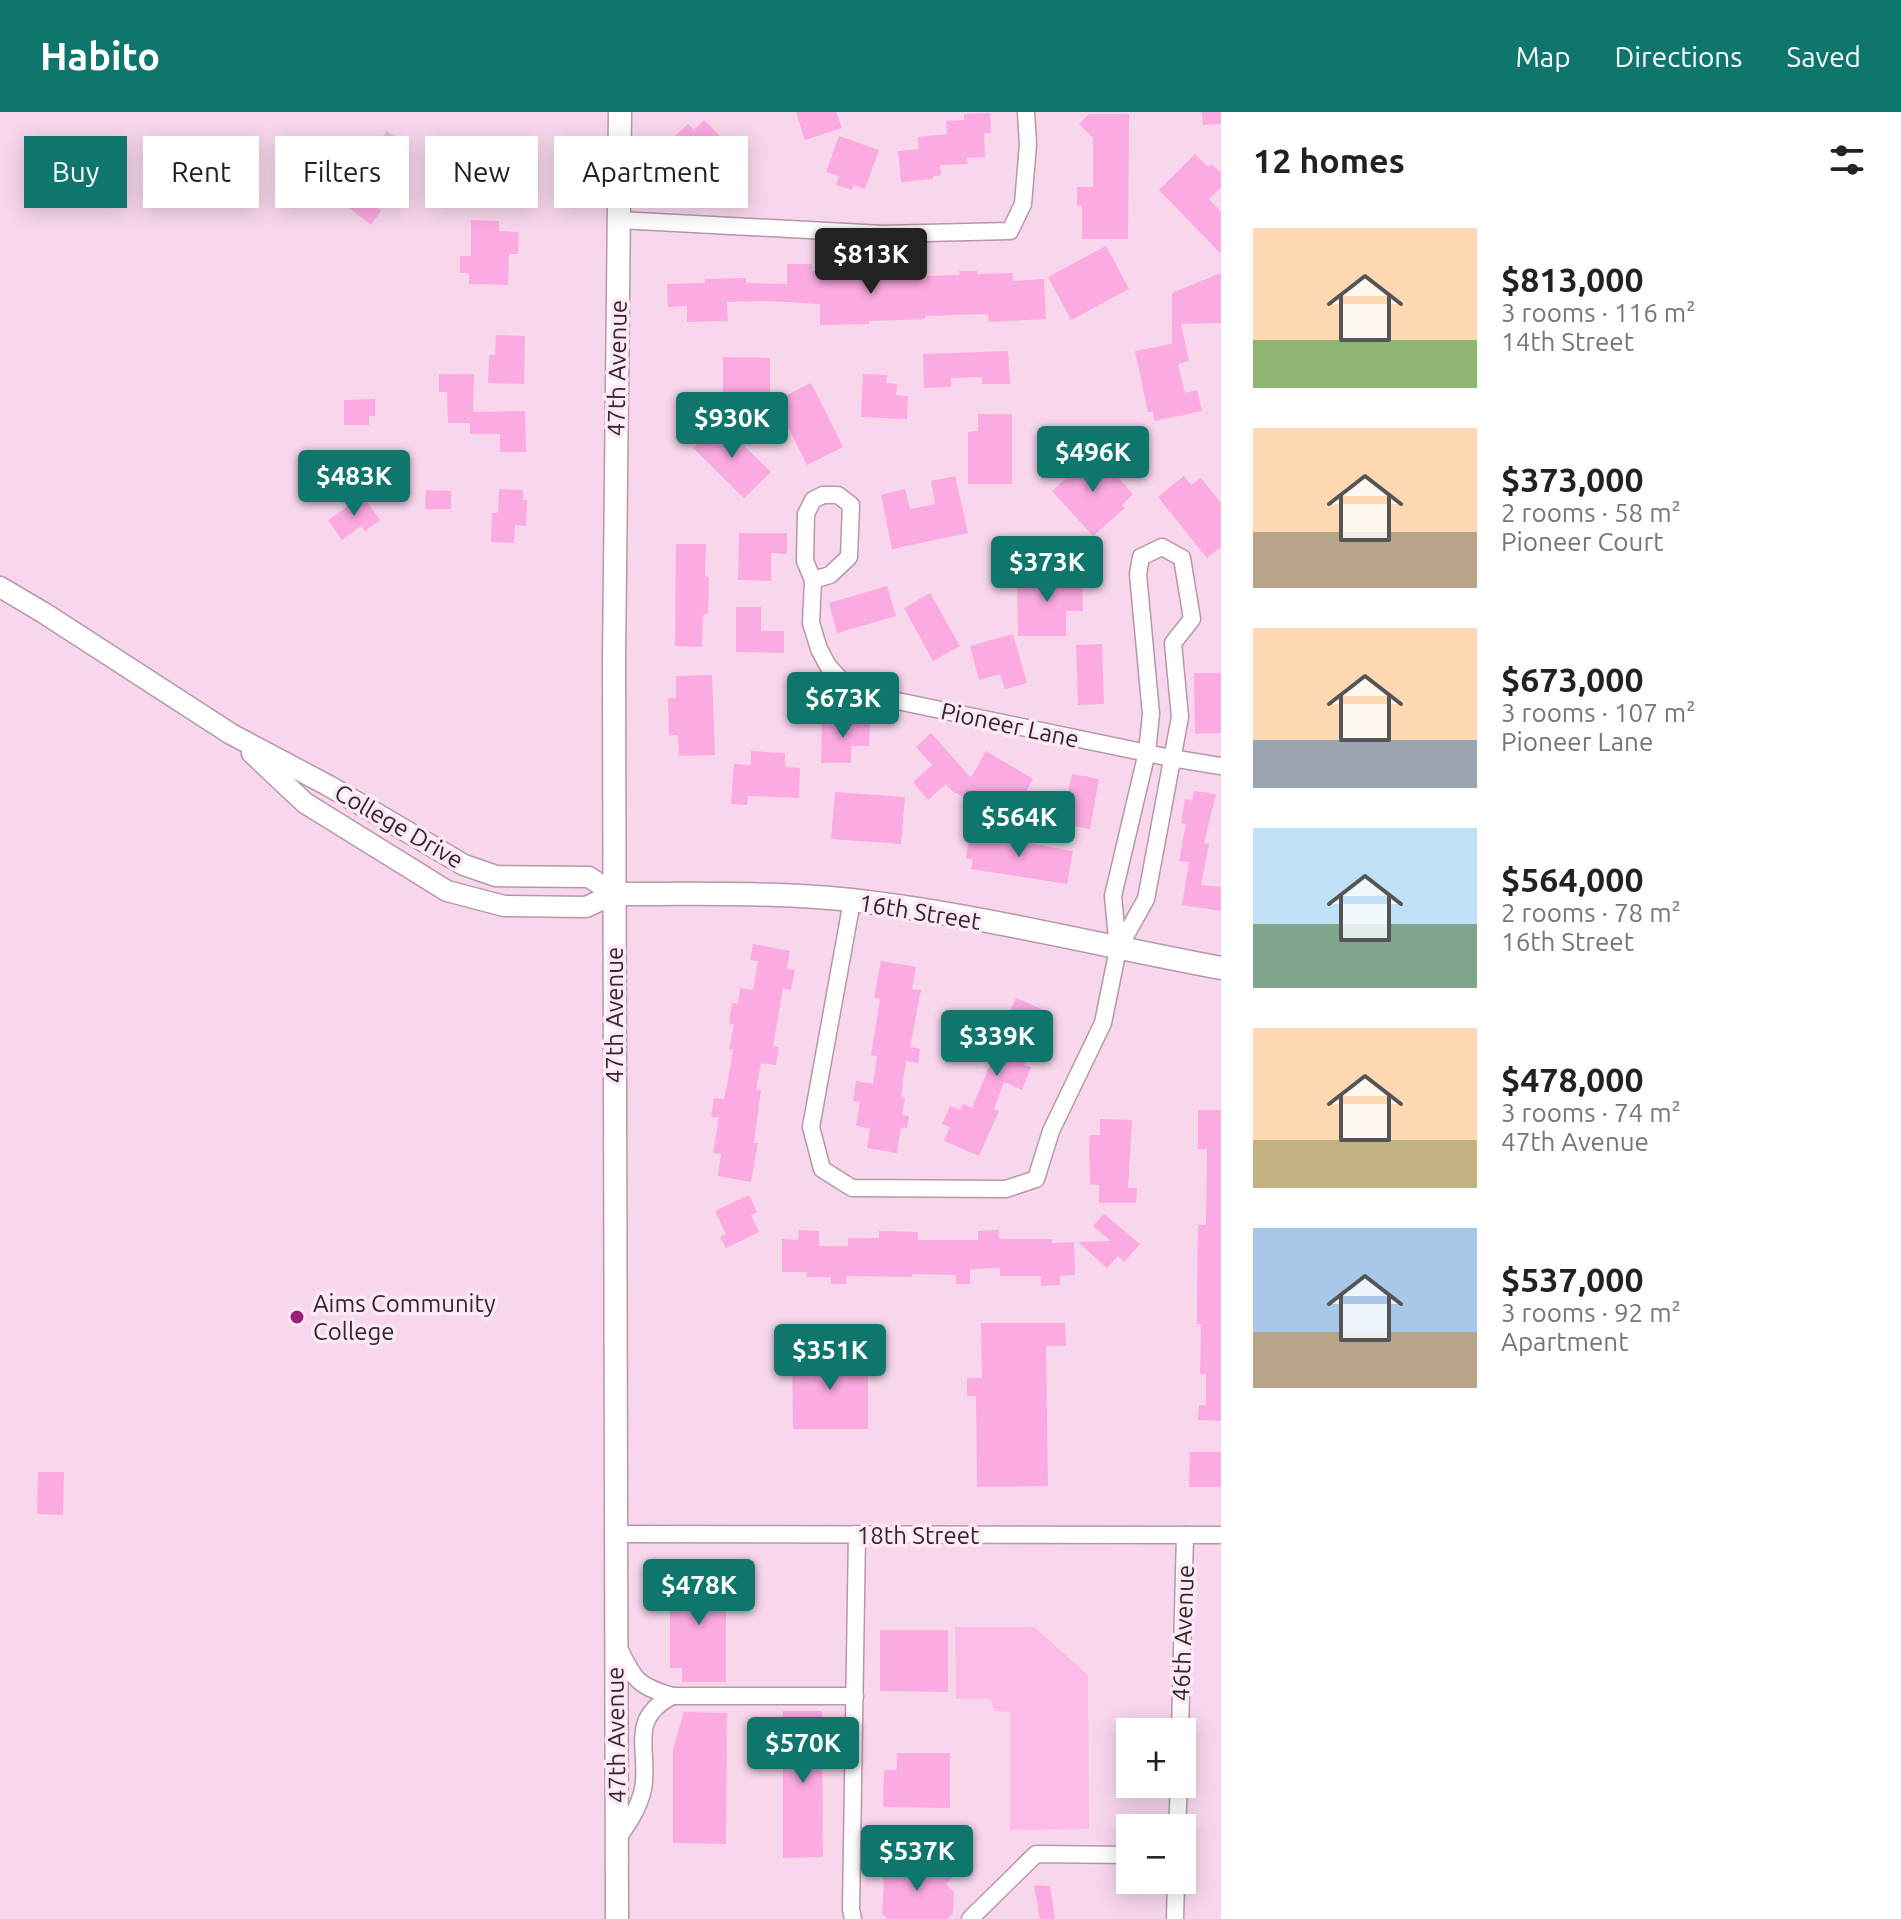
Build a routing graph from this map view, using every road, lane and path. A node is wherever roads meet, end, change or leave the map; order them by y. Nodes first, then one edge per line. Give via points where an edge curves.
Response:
1 (620, 112) edge
2 (1026, 112) edge
3 (619, 220) junction
4 (813, 580) junction
5 (0, 587) edge
6 (1173, 643) junction
7 (1144, 644) junction
8 (231, 734) junction
9 (1147, 752) junction
10 (1171, 758) junction
11 (1221, 766) edge
12 (614, 894) junction
13 (852, 901) junction
14 (1118, 949) junction
15 (1221, 968) edge
16 (614, 1534) junction
17 (857, 1534) junction
18 (1185, 1535) junction
19 (1221, 1535) edge
20 (615, 1640) junction
21 (672, 1696) junction
22 (855, 1696) junction
23 (1180, 1718) edge
24 (617, 1839) junction
25 (1116, 1855) edge
26 (1176, 1894) edge
27 (617, 1919) edge
28 (853, 1919) edge
29 (970, 1919) edge
30 (1175, 1919) edge

1 - 3 main road, 47th Avenue
2 - 3 street via 1023,204 1010,231 883,234
3 - 12 main road, 47th Avenue
4 - 4 street, Pioneer Lane via 830,575 849,557 851,505 838,495 813,500 806,514 805,561
4 - 9 street, Pioneer Lane via 811,623 819,649 828,666 859,693
5 - 8 street, College Drive
6 - 7 street
6 - 7 street via 1192,619 1182,558 1162,547 1141,557
6 - 10 street via 1180,717
7 - 9 street via 1151,714
8 - 12 street, College Drive via 464,865 496,876 589,877
8 - 12 street, College Drive via 305,803 447,891 504,906 586,907
9 - 10 street, Pioneer Lane
9 - 14 street via 1113,896
10 - 11 street, Pioneer Lane
10 - 14 street via 1146,899
12 - 13 main road, 16th Street via 789,895
12 - 16 main road, 47th Avenue
13 - 14 main road, 16th Street
13 - 14 street via 811,1127 822,1169 852,1188 1006,1189 1036,1179 1051,1131 1103,1023
14 - 15 main road, 16th Street
16 - 17 street, 18th Street
16 - 20 main road, 47th Avenue
17 - 18 street, 18th Street
17 - 22 street
18 - 19 street, 18th Street
18 - 23 street, 46th Avenue
20 - 21 street via 637,1682
20 - 24 main road, 47th Avenue
21 - 22 street
21 - 24 street via 647,1717 642,1793
22 - 28 street
24 - 27 main road, 47th Avenue
25 - 29 street via 1036,1854
26 - 30 street

